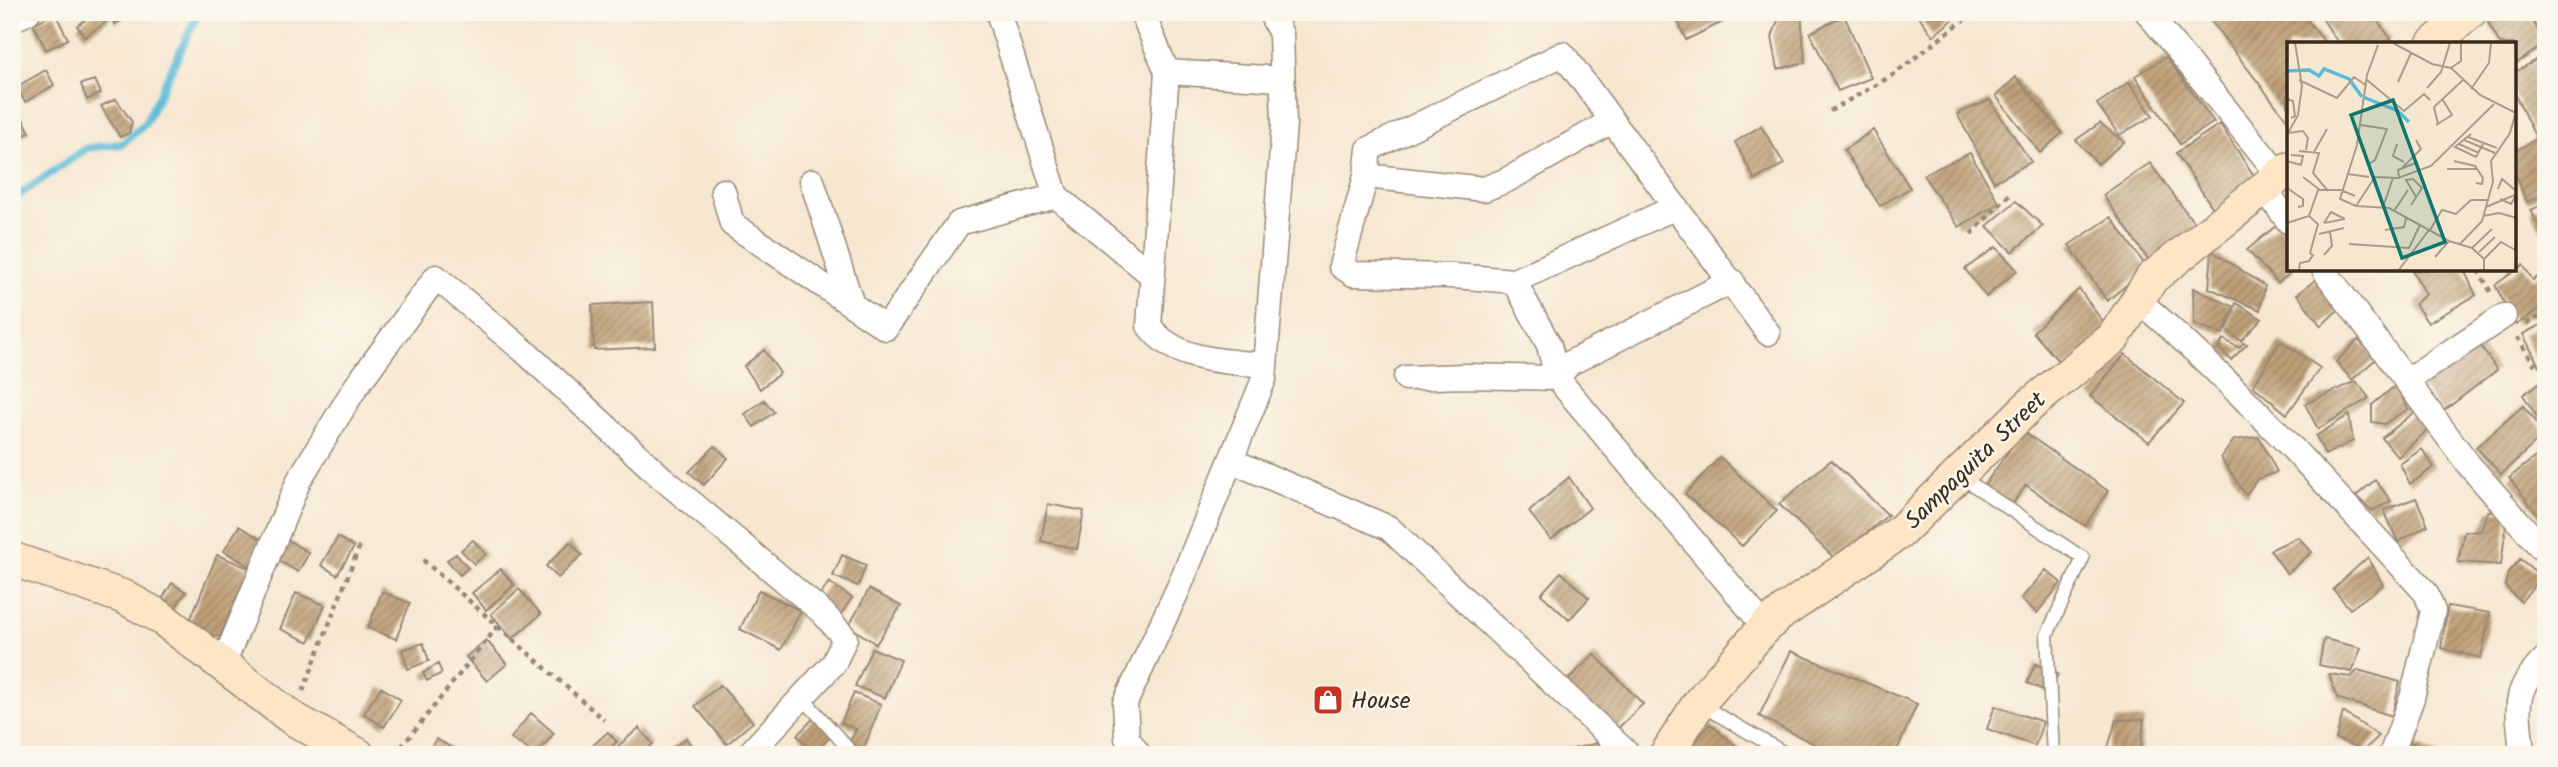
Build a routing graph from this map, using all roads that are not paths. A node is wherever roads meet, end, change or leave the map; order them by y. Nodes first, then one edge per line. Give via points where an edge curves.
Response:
1 (28, 12) edge
2 (998, 12) edge
3 (1142, 12) edge
4 (1270, 12) edge
5 (2147, 12) edge
6 (2470, 12) edge
7 (12, 20) edge
8 (2436, 42) edge
9 (1167, 72) junction
10 (1282, 79) junction
11 (1612, 121) junction
12 (1366, 176) junction
13 (2277, 178) edge
14 (812, 181) dead end
15 (723, 191) dead end
16 (1056, 196) junction
17 (1676, 207) junction
18 (2287, 217) edge
19 (2325, 271) edge
20 (1153, 276) junction
21 (1514, 281) junction
22 (1732, 281) junction
23 (2138, 300) junction
24 (852, 305) junction
25 (2504, 316) dead end
26 (1768, 333) dead end
27 (1265, 365) junction
28 (1406, 378) dead end
29 (1557, 378) junction
30 (2406, 381) junction
31 (1232, 461) junction
32 (1958, 475) junction
33 (2546, 553) edge
34 (12, 559) edge
35 (1765, 627) junction
36 (2546, 658) edge
37 (223, 665) junction
38 (803, 698) junction
39 (1699, 703) junction
40 (358, 755) edge
41 (748, 755) edge
42 (855, 755) edge
43 (1139, 755) edge
44 (1629, 755) edge
45 (1666, 755) edge
46 (1788, 755) edge
47 (2053, 755) edge
48 (2391, 755) edge
49 (2522, 755) edge

1 - 7 street
2 - 16 street
3 - 9 street
4 - 10 street via 1280,34
5 - 13 street
6 - 8 street
9 - 10 street
9 - 20 street
10 - 27 street via 1284,124
11 - 12 street via 1484,189
11 - 12 street via 1563,54 1369,149
11 - 17 street
12 - 21 street via 1341,266 1353,274
13 - 18 street
13 - 23 street, Sampaguita Street via 2152,278
14 - 24 street
15 - 24 street via 732,224
16 - 20 street
16 - 24 street via 959,223 886,328
17 - 21 street
17 - 22 street
19 - 30 street
20 - 27 street via 1149,326 1156,335 1188,355
21 - 29 street via 1549,345
22 - 26 street
22 - 29 street via 1570,363
23 - 32 street, Sampaguita Street via 2113,338 2029,405
23 - 48 street via 2198,352 2306,461 2426,593 2433,611 2412,698
25 - 30 street
27 - 31 street via 1264,379
28 - 29 street
29 - 35 street
30 - 33 street via 2469,465
31 - 43 street via 1125,703 1127,738
31 - 44 street via 1389,528
32 - 35 street, Sampaguita Street via 1900,532
32 - 47 lane via 2083,558 2047,635
34 - 37 street via 124,597 160,617
35 - 39 street, Sampaguita Street
36 - 49 street via 2521,687
37 - 38 street via 299,480 355,388 436,276 523,349 661,477 823,613 845,638 834,663
37 - 40 street via 292,718
38 - 41 street
38 - 42 lane
39 - 45 street, Sampaguita Street
39 - 46 lane

